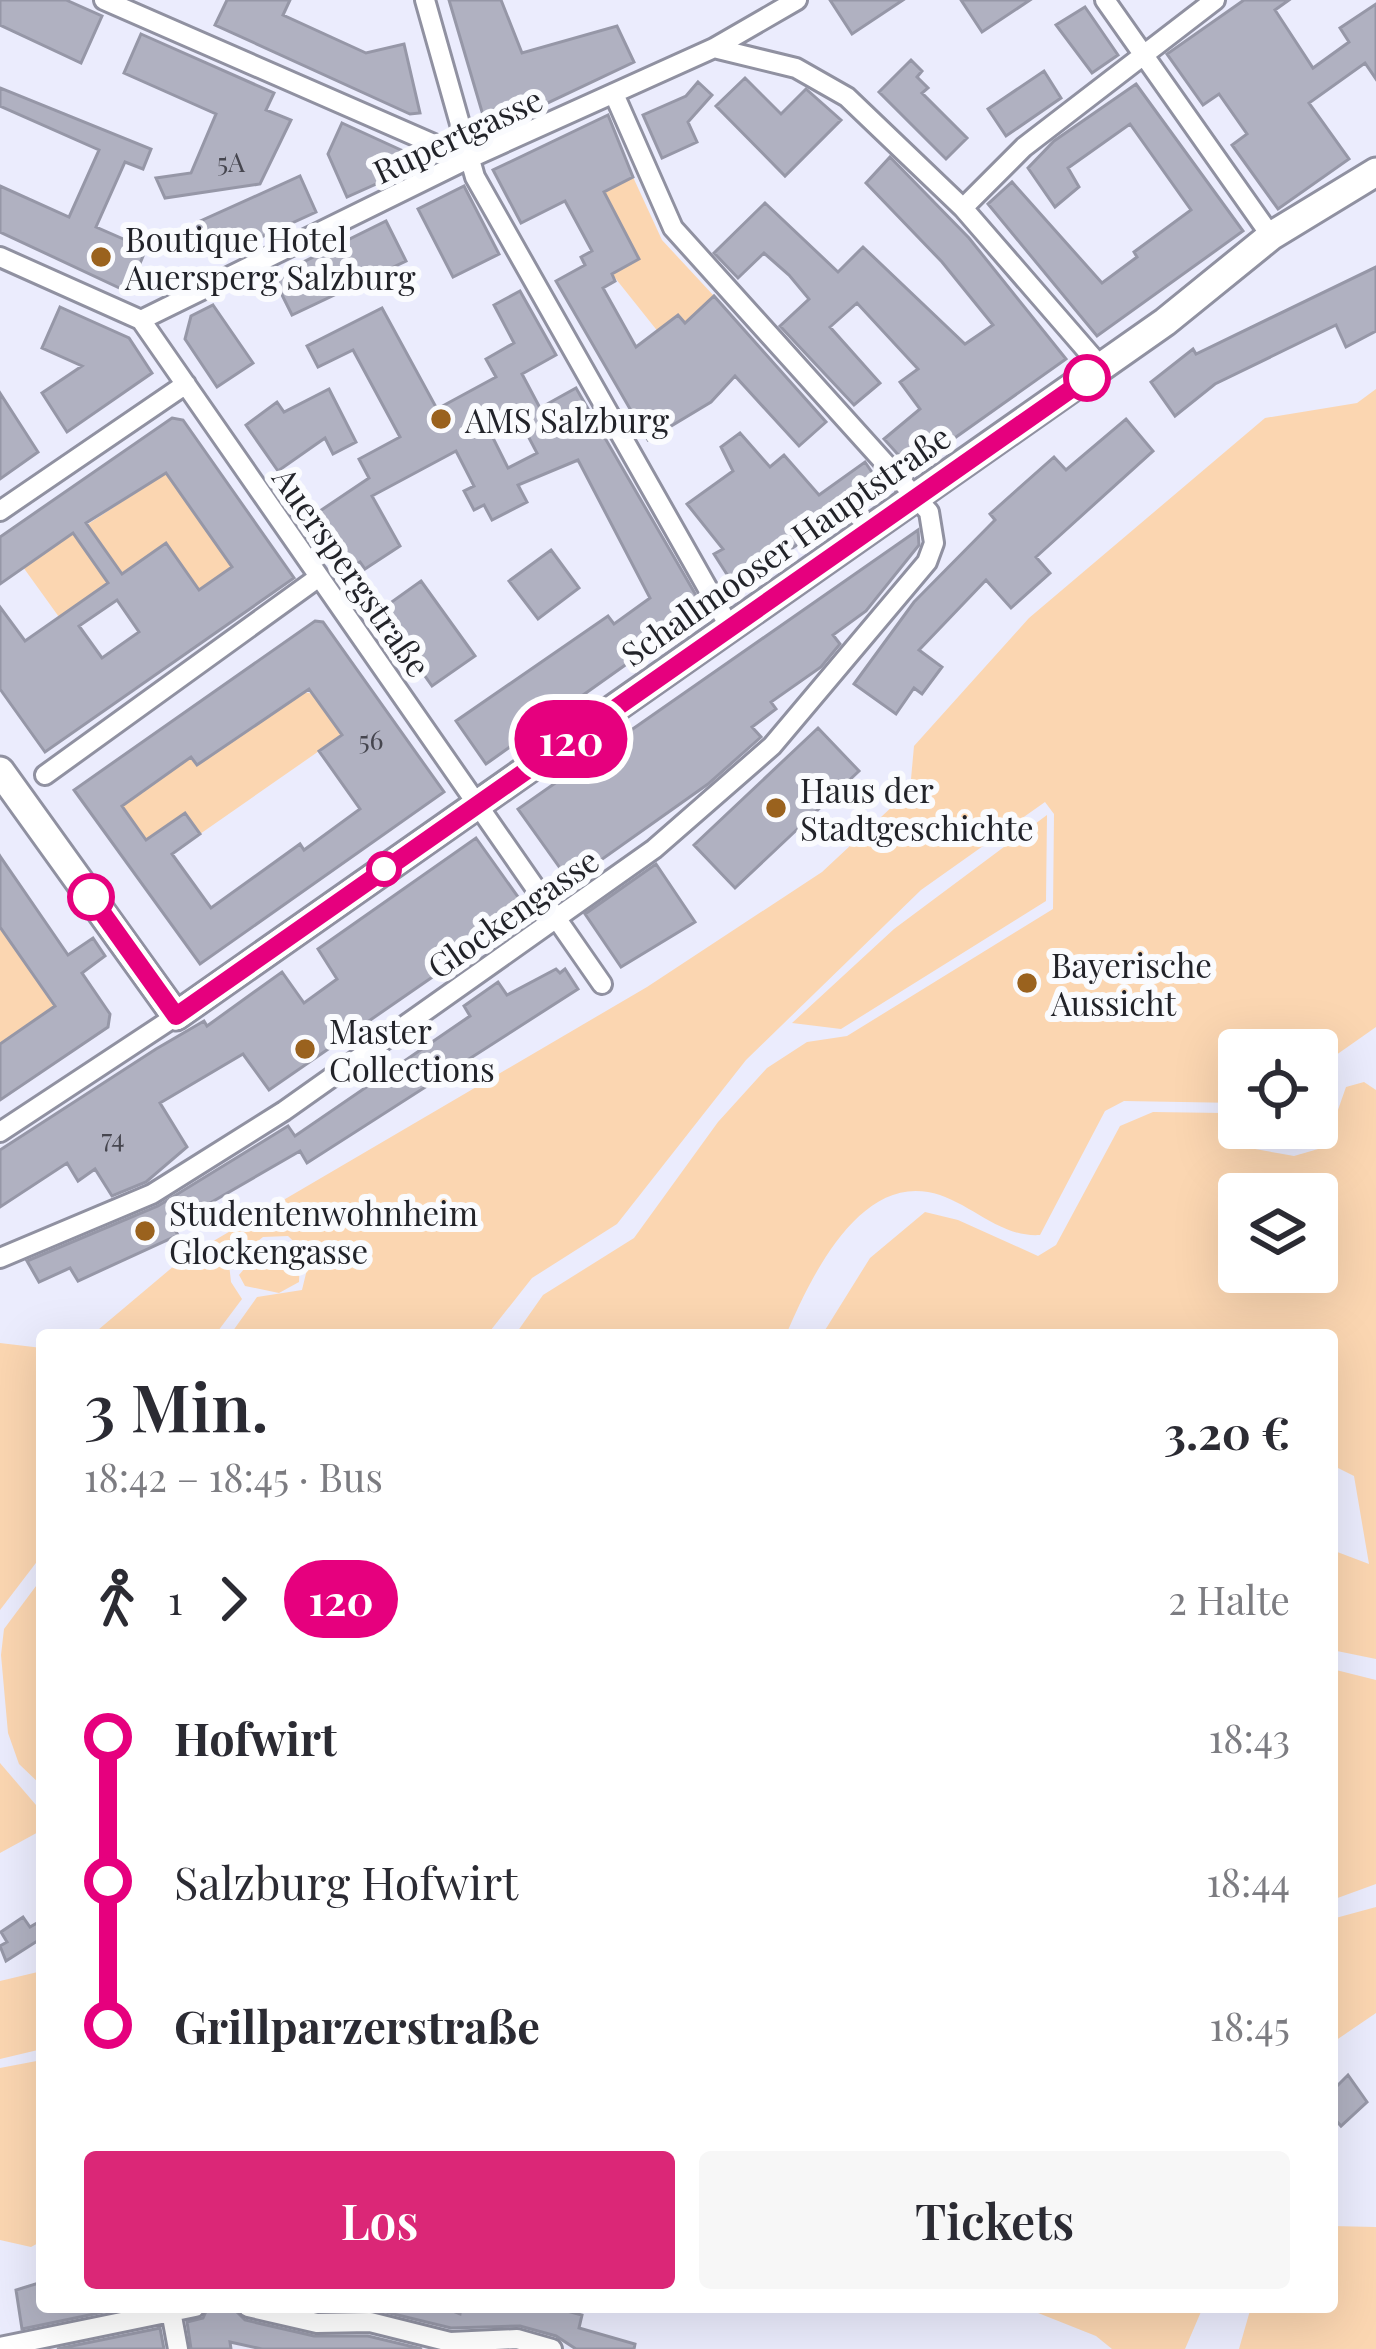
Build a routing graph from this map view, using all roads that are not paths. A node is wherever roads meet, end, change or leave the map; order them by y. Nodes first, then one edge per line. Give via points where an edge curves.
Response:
1 (104, 0) edge
2 (424, 0) edge
3 (797, 0) edge
4 (1105, 0) edge
5 (1215, 0) edge
6 (714, 48) junction
7 (1142, 55) junction
8 (614, 94) junction
9 (468, 159) junction
10 (1376, 172) edge
11 (963, 208) junction
12 (1271, 236) junction
13 (0, 257) edge
14 (141, 320) junction
15 (1101, 367) junction
16 (186, 384) junction
17 (916, 497) junction
18 (0, 511) edge
19 (320, 577) junction
20 (729, 626) junction
21 (0, 771) edge
22 (45, 775) dead end
23 (9, 800) edge
24 (480, 803) junction
25 (557, 917) junction
26 (602, 984) dead end
27 (176, 1016) junction
28 (0, 1132) edge
29 (0, 1258) edge
30 (162, 2313) edge
31 (171, 2313) edge
32 (274, 2313) edge
33 (0, 2347) edge
34 (178, 2349) edge
35 (552, 2349) edge

1 - 9 street
2 - 9 street
3 - 6 street, Rupertgasse
4 - 7 street
5 - 7 street
6 - 8 street, Rupertgasse
6 - 11 street via 826,81
7 - 11 street via 1024,147
7 - 12 street
8 - 9 street, Rupertgasse
8 - 17 street via 673,228
9 - 14 street, Rupertgasse
9 - 20 street
10 - 12 street, Schallmooser Hauptstraße
11 - 15 street
12 - 15 street, Schallmooser Hauptstraße
13 - 14 street
14 - 16 street, Auerspergstraße
15 - 17 street, Schallmooser Hauptstraße
16 - 18 street
16 - 19 street, Auerspergstraße
17 - 20 street, Schallmooser Hauptstraße
17 - 25 street, Glockengasse via 935,526 927,562 831,678 736,782
19 - 22 street
19 - 24 street, Auerspergstraße
20 - 24 street, Schallmooser Hauptstraße
21 - 23 street
23 - 27 street
24 - 25 street, Auerspergstraße
24 - 27 street, Schallmooser Hauptstraße
25 - 26 street, Auerspergstraße
25 - 29 street, Glockengasse via 284,1111 152,1194
27 - 28 street
30 - 33 street
31 - 34 street
32 - 35 street via 472,2344 518,2338

